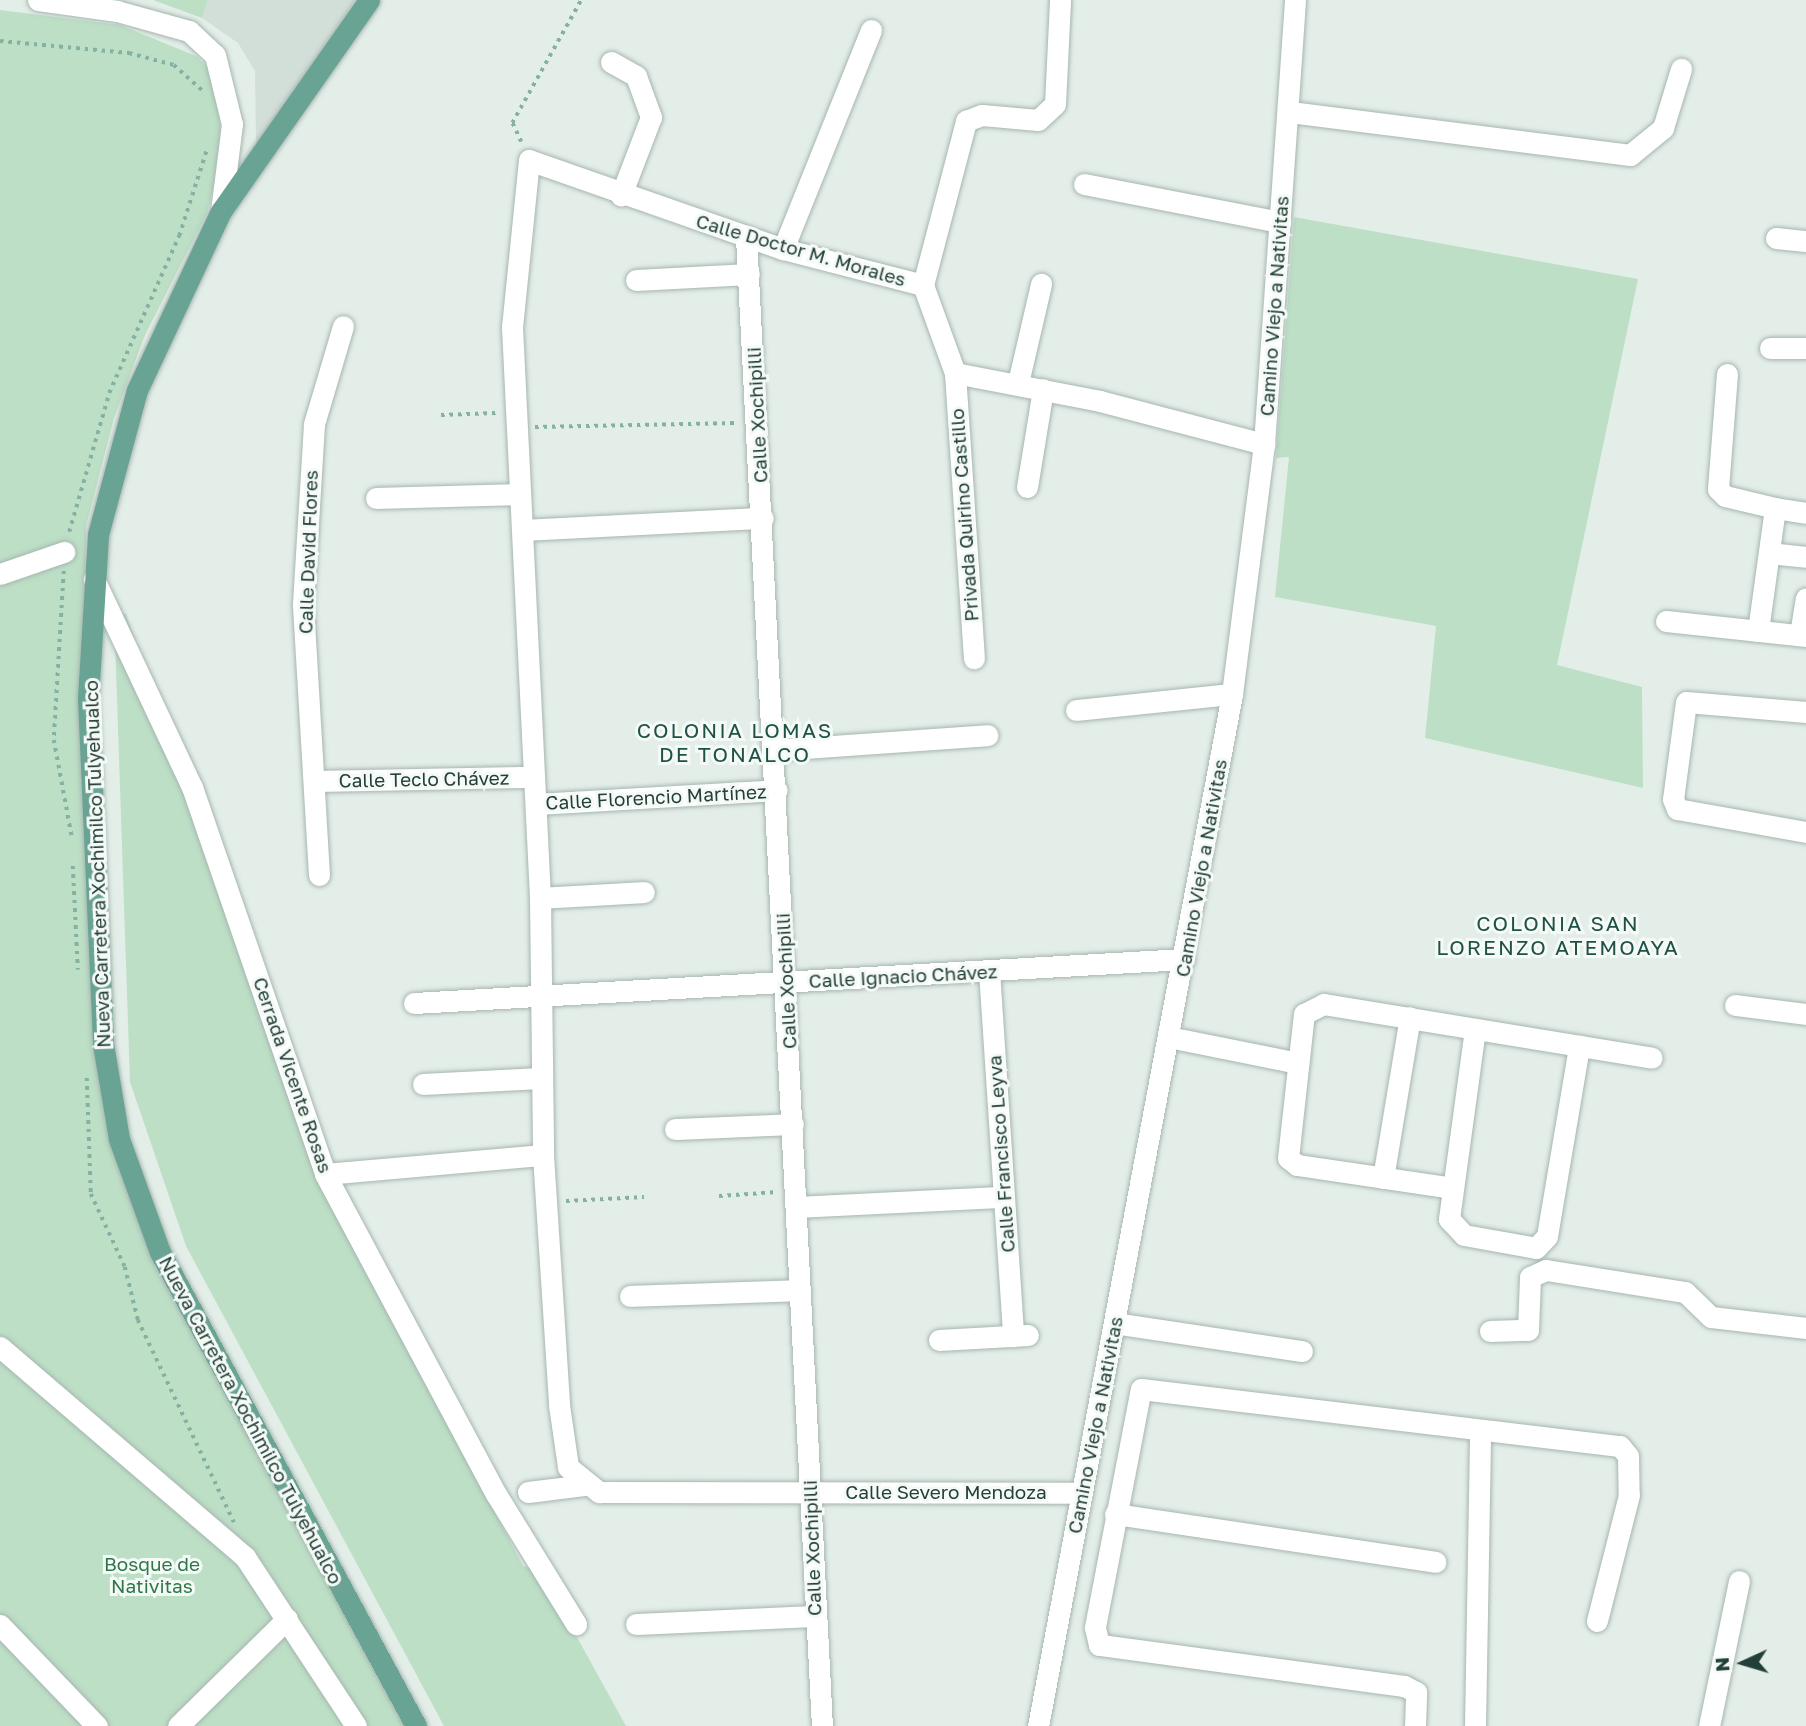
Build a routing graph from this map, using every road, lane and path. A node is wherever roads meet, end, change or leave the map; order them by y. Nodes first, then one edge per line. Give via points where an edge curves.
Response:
1 (38, 0) edge
2 (369, 0) edge
3 (581, 0) edge
4 (1060, 0) edge
5 (1295, 0) edge
6 (871, 30) dead end
7 (0, 41) edge
8 (611, 62) dead end
9 (1681, 69) dead end
10 (212, 98) dead end
11 (1290, 112) junction
12 (209, 134) dead end
13 (529, 160) junction
14 (1083, 184) dead end
15 (621, 195) junction
16 (221, 211) junction
17 (1280, 222) junction
18 (746, 237) junction
19 (1776, 238) dead end
20 (1806, 241) edge
21 (783, 249) junction
22 (749, 274) junction
23 (636, 280) dead end
24 (1041, 284) dead end
25 (923, 285) junction
26 (343, 326) dead end
27 (1770, 348) dead end
28 (1806, 348) edge
29 (955, 373) junction
30 (1727, 374) dead end
31 (1018, 383) junction
32 (1043, 389) junction
33 (441, 415) dead end
34 (515, 420) junction
35 (757, 422) junction
36 (1264, 444) junction
37 (1027, 486) dead end
38 (520, 494) junction
39 (376, 498) dead end
40 (1775, 508) junction
41 (1806, 513) edge
42 (762, 518) junction
43 (523, 530) junction
44 (64, 552) junction
45 (1769, 553) junction
46 (1806, 557) edge
47 (0, 574) edge
48 (94, 579) junction
49 (1806, 598) edge
50 (1667, 621) dead end
51 (1758, 631) junction
52 (1803, 635) edge
53 (974, 658) dead end
54 (1232, 694) junction
55 (1076, 710) dead end
56 (1806, 712) edge
57 (987, 735) dead end
58 (775, 750) junction
59 (533, 777) junction
60 (314, 781) junction
61 (777, 790) junction
62 (536, 804) junction
63 (1806, 832) edge
64 (319, 875) dead end
65 (644, 892) dead end
66 (540, 898) junction
67 (1184, 959) junction
68 (989, 971) junction
69 (79, 980) dead end
70 (787, 983) junction
71 (538, 1000) junction
72 (414, 1003) dead end
73 (1735, 1005) dead end
74 (1806, 1014) edge
75 (1409, 1017) junction
76 (1475, 1029) junction
77 (1169, 1037) junction
78 (1579, 1046) junction
79 (1652, 1058) dead end
80 (1298, 1063) junction
81 (86, 1067) dead end
82 (540, 1078) junction
83 (423, 1084) dead end
84 (793, 1124) junction
85 (675, 1129) dead end
86 (543, 1155) junction
87 (325, 1174) junction
88 (1383, 1178) junction
89 (1453, 1188) junction
90 (719, 1196) dead end
91 (1004, 1196) junction
92 (644, 1197) dead end
93 (796, 1199) junction
94 (546, 1202) junction
95 (800, 1290) junction
96 (630, 1296) dead end
97 (1114, 1323) junction
98 (1806, 1328) edge
99 (1490, 1331) dead end
100 (939, 1340) dead end
101 (0, 1347) edge
102 (1302, 1351) dead end
103 (1480, 1431) junction
104 (584, 1485) junction
105 (810, 1491) junction
106 (528, 1492) dead end
107 (1082, 1493) junction
108 (1115, 1514) junction
109 (245, 1557) junction
110 (1435, 1562) dead end
111 (1739, 1581) dead end
112 (814, 1616) junction
113 (287, 1619) junction
114 (1597, 1621) dead end
115 (576, 1624) dead end
116 (636, 1624) dead end
117 (0, 1625) edge
118 (97, 1726) edge
119 (178, 1726) edge
120 (356, 1726) edge
121 (416, 1726) edge
122 (822, 1726) edge
123 (1038, 1726) edge
124 (1415, 1726) edge
125 (1475, 1726) edge
126 (1709, 1726) edge

1 - 16 street via 117,11 189,31 215,55 229,89 232,124
2 - 16 main road, Nueva Carretera Xochimilco Tulyehualco
3 - 13 path via 512,123
4 - 25 street via 1055,104 1038,120 982,115 966,121
5 - 11 street, Camino Viejo a Nativitas
6 - 21 street
7 - 10 path via 129,53 174,65
8 - 15 street via 636,76 651,117
9 - 11 street via 1663,128 1630,155
11 - 17 street, Camino Viejo a Nativitas
12 - 44 path via 179,236 109,393
13 - 15 street, Calle Doctor M. Morales
13 - 34 street via 512,327
14 - 17 street
15 - 18 street, Calle Doctor M. Morales
16 - 48 main road, Nueva Carretera Xochimilco Tulyehualco via 136,390 110,479
17 - 36 street, Camino Viejo a Nativitas
18 - 21 street, Calle Doctor M. Morales
18 - 22 street, Calle Xochipilli
19 - 20 street
21 - 25 street, Calle Doctor M. Morales
22 - 23 street
22 - 35 street, Calle Xochipilli
24 - 31 street
25 - 29 street, Calle Doctor M. Morales
26 - 60 street, Calle David Flores via 314,424 307,521 303,604
27 - 28 street
29 - 31 street
29 - 53 street, Privada Quirino Castillo
30 - 40 street via 1718,489 1725,496
31 - 32 street
32 - 36 street
32 - 37 street
33 - 34 path
34 - 35 path
34 - 38 street
35 - 42 street, Calle Xochipilli
36 - 54 street, Camino Viejo a Nativitas
38 - 39 street
38 - 43 street
40 - 41 street
40 - 45 street
42 - 43 street
42 - 58 street, Calle Xochipilli
43 - 59 street
44 - 47 street
44 - 69 path via 66,619 54,740 73,840
45 - 46 street
45 - 51 street
48 - 87 street, Cerrada Vicente Rosas via 192,787
48 - 121 main road, Nueva Carretera Xochimilco Tulyehualco via 88,698 96,905 103,1044 119,1139 160,1252
49 - 52 street
50 - 51 street
51 - 52 street
54 - 55 street
54 - 67 street, Camino Viejo a Nativitas
56 - 63 street via 1686,702 1673,799 1677,809
57 - 58 street
58 - 61 street, Calle Xochipilli
59 - 60 street, Calle Teclo Chávez
59 - 62 street
60 - 64 street, Calle David Flores
61 - 62 street, Calle Florencio Martínez
61 - 70 street, Calle Xochipilli
62 - 66 street
65 - 66 street
66 - 71 street
67 - 68 street, Calle Ignacio Chávez
67 - 77 street, Camino Viejo a Nativitas
68 - 70 street, Calle Ignacio Chávez
68 - 91 street, Calle Francisco Leyva
70 - 71 street, Calle Ignacio Chávez
70 - 84 street, Calle Xochipilli
71 - 72 street, Calle Ignacio Chávez
71 - 82 street
73 - 74 street
75 - 76 street
75 - 80 street via 1313,1006 1304,1014
75 - 88 street
76 - 78 street
76 - 89 street
77 - 80 street
77 - 97 street, Camino Viejo a Nativitas
78 - 79 street
78 - 89 street via 1547,1236 1536,1248 1451,1227
80 - 88 street via 1288,1158 1297,1165
81 - 109 path via 90,1194 125,1267 138,1320 191,1438 226,1495
82 - 83 street
82 - 86 street
84 - 85 street
84 - 93 street, Calle Xochipilli
86 - 87 street
86 - 94 street
87 - 115 street, Cerrada Vicente Rosas via 496,1494
88 - 89 street
90 - 93 path
91 - 93 street
91 - 100 street, Calle Francisco Leyva via 1020,1335
92 - 94 path
93 - 95 street, Calle Xochipilli
94 - 104 street via 568,1468
95 - 96 street
95 - 105 street, Calle Xochipilli
97 - 102 street
97 - 107 street, Camino Viejo a Nativitas
98 - 99 street via 1711,1317 1685,1292 1546,1270 1530,1278 1528,1330
101 - 109 street
103 - 108 street via 1154,1385 1142,1389 1136,1402
103 - 114 street via 1620,1446 1628,1456 1629,1495
103 - 125 street
104 - 105 street, Calle Severo Mendoza via 599,1492
104 - 106 street, Calle Severo Mendoza
105 - 107 street, Calle Severo Mendoza
105 - 112 street, Calle Xochipilli
107 - 123 street, Camino Viejo a Nativitas
108 - 110 street
108 - 124 street via 1095,1627 1099,1645 1404,1686 1416,1692
109 - 113 street
111 - 126 street
112 - 116 street
112 - 122 street, Calle Xochipilli
113 - 119 street
113 - 120 street
117 - 118 street

